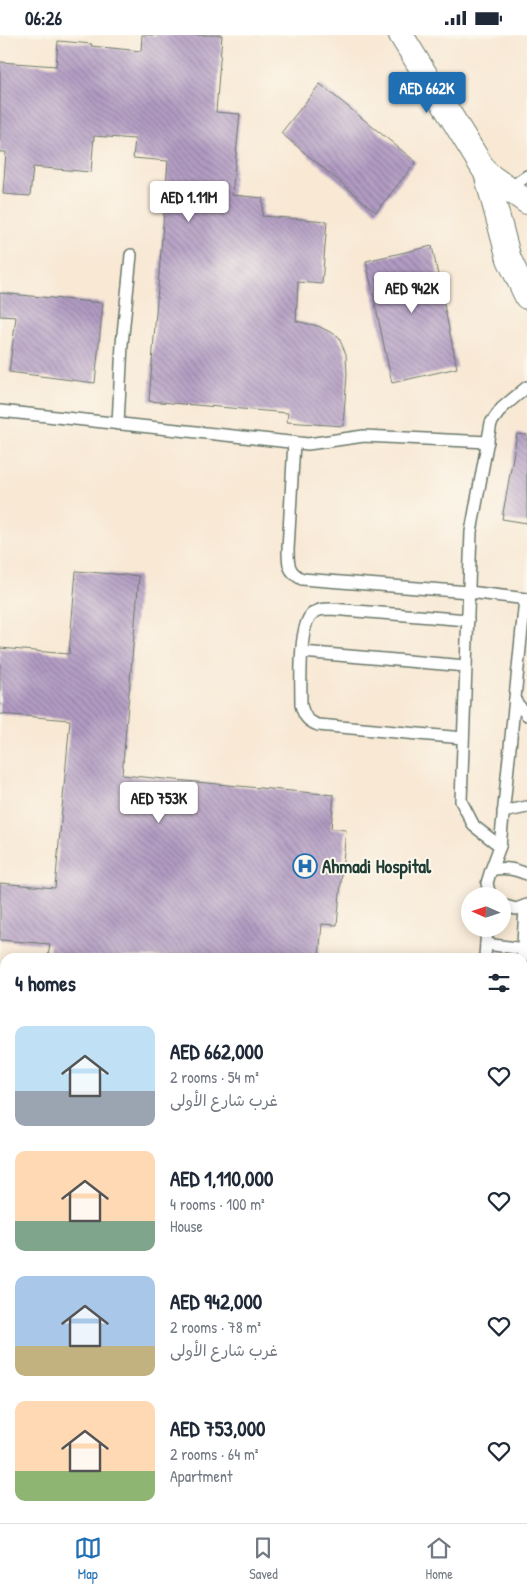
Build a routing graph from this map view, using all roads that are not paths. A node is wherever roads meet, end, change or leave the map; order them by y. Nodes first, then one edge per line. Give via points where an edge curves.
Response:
1 (401, 35) edge
2 (486, 173) junction
3 (521, 189) edge
4 (131, 255) dead end
5 (527, 297) edge
6 (527, 387) edge
7 (0, 411) edge
8 (118, 424) junction
9 (294, 442) junction
10 (488, 442) junction
11 (469, 592) junction
12 (526, 599) edge
13 (468, 620) junction
14 (302, 652) junction
15 (466, 666) junction
16 (515, 701) junction
17 (527, 715) edge
18 (463, 738) junction
19 (527, 807) edge
20 (503, 812) junction
21 (500, 846) junction
22 (491, 870) junction
23 (527, 874) edge
24 (488, 887) edge
25 (526, 905) edge
26 (511, 908) edge
27 (486, 937) edge
28 (486, 944) junction
29 (524, 949) junction
30 (485, 953) edge
31 (523, 953) edge

1 - 2 street
2 - 3 street
2 - 5 street via 509,259
4 - 8 lane
6 - 10 lane via 502,407 492,423
7 - 8 lane
8 - 9 lane
9 - 10 lane via 308,444 364,435
9 - 11 lane via 288,550 288,565 294,575 302,579
10 - 11 lane via 471,532
11 - 12 lane
11 - 13 lane
12 - 16 lane
13 - 14 lane via 318,610 310,615 302,639
13 - 15 lane
14 - 15 lane
14 - 18 lane via 301,705 309,722
15 - 18 lane
16 - 17 lane
16 - 20 lane
18 - 21 lane via 461,801 474,826
19 - 20 lane
20 - 21 lane
21 - 22 lane
22 - 23 lane via 503,867
22 - 24 lane
25 - 26 lane
25 - 29 lane
27 - 28 lane
28 - 29 lane
28 - 30 lane
29 - 31 lane

